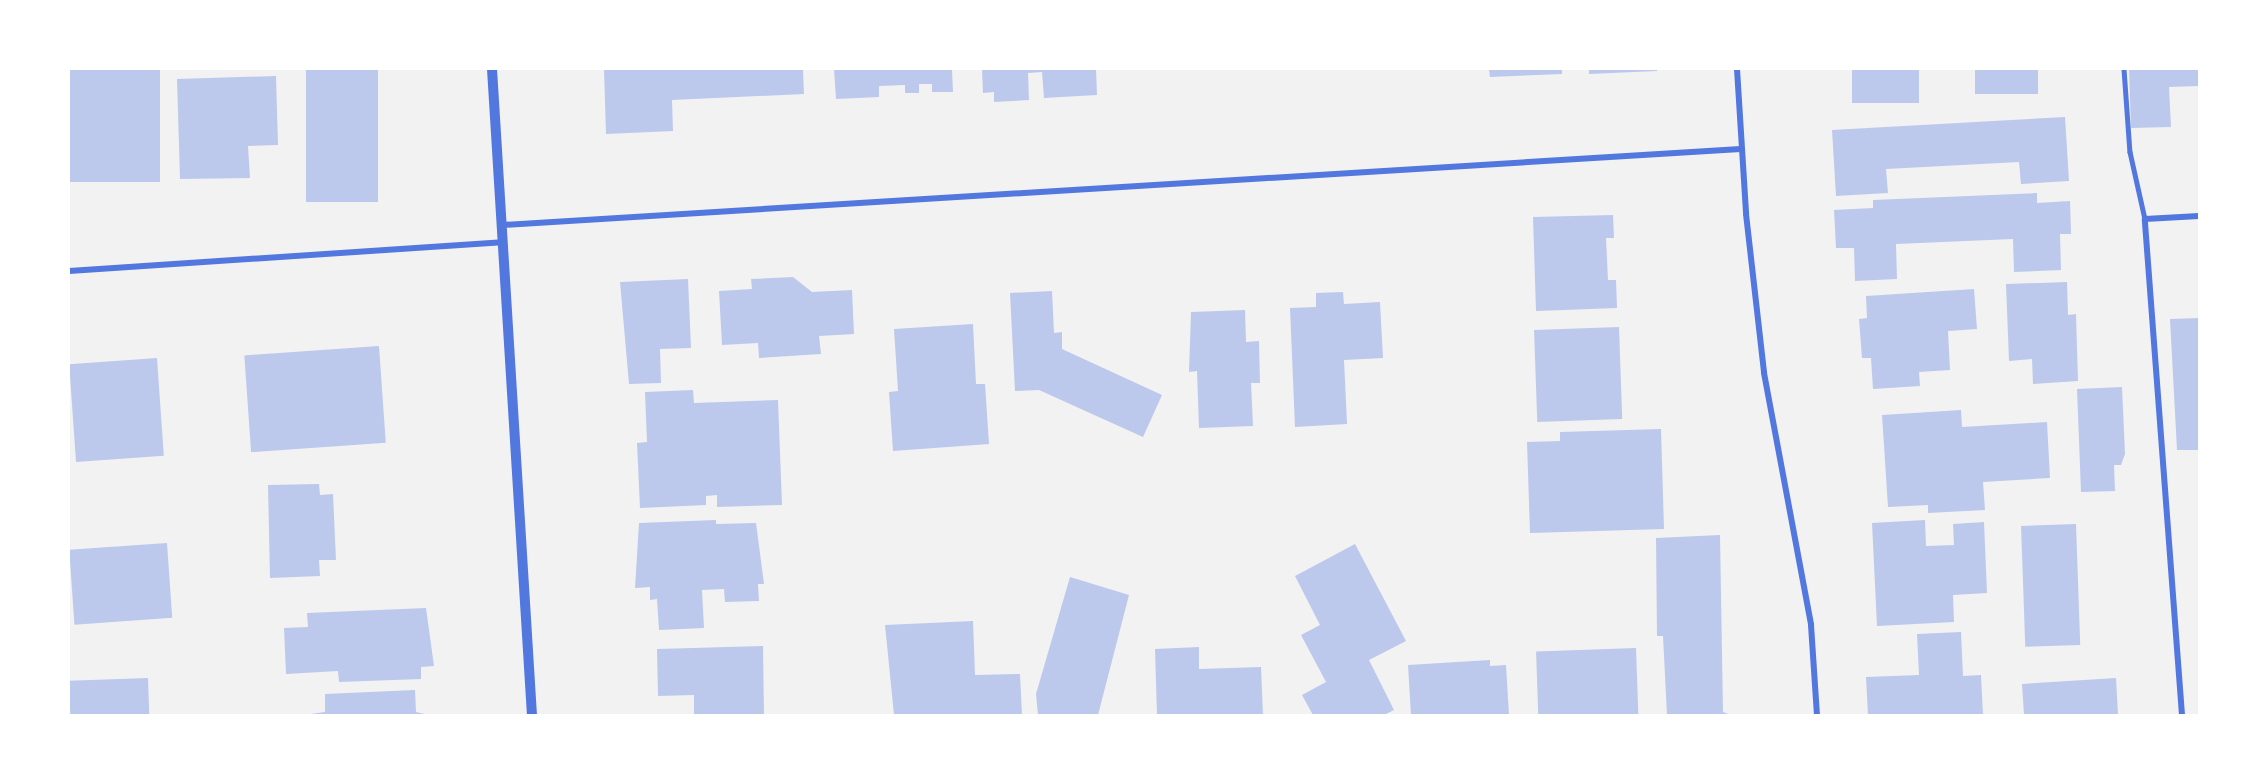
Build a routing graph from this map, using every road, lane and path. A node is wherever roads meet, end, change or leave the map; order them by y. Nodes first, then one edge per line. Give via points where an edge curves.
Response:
1 (492, 69) edge
2 (1737, 69) edge
3 (2124, 69) edge
4 (1741, 149) junction
5 (2199, 216) edge
6 (2145, 219) junction
7 (502, 225) junction
8 (502, 242) junction
9 (69, 270) edge
10 (532, 715) edge
11 (1817, 715) edge
12 (2182, 715) edge

1 - 7 street
2 - 4 street
3 - 6 lane via 2130,152
4 - 7 street
4 - 11 street via 1774,446 1811,626
5 - 6 street
6 - 12 street
7 - 8 street
8 - 9 street
8 - 10 street

